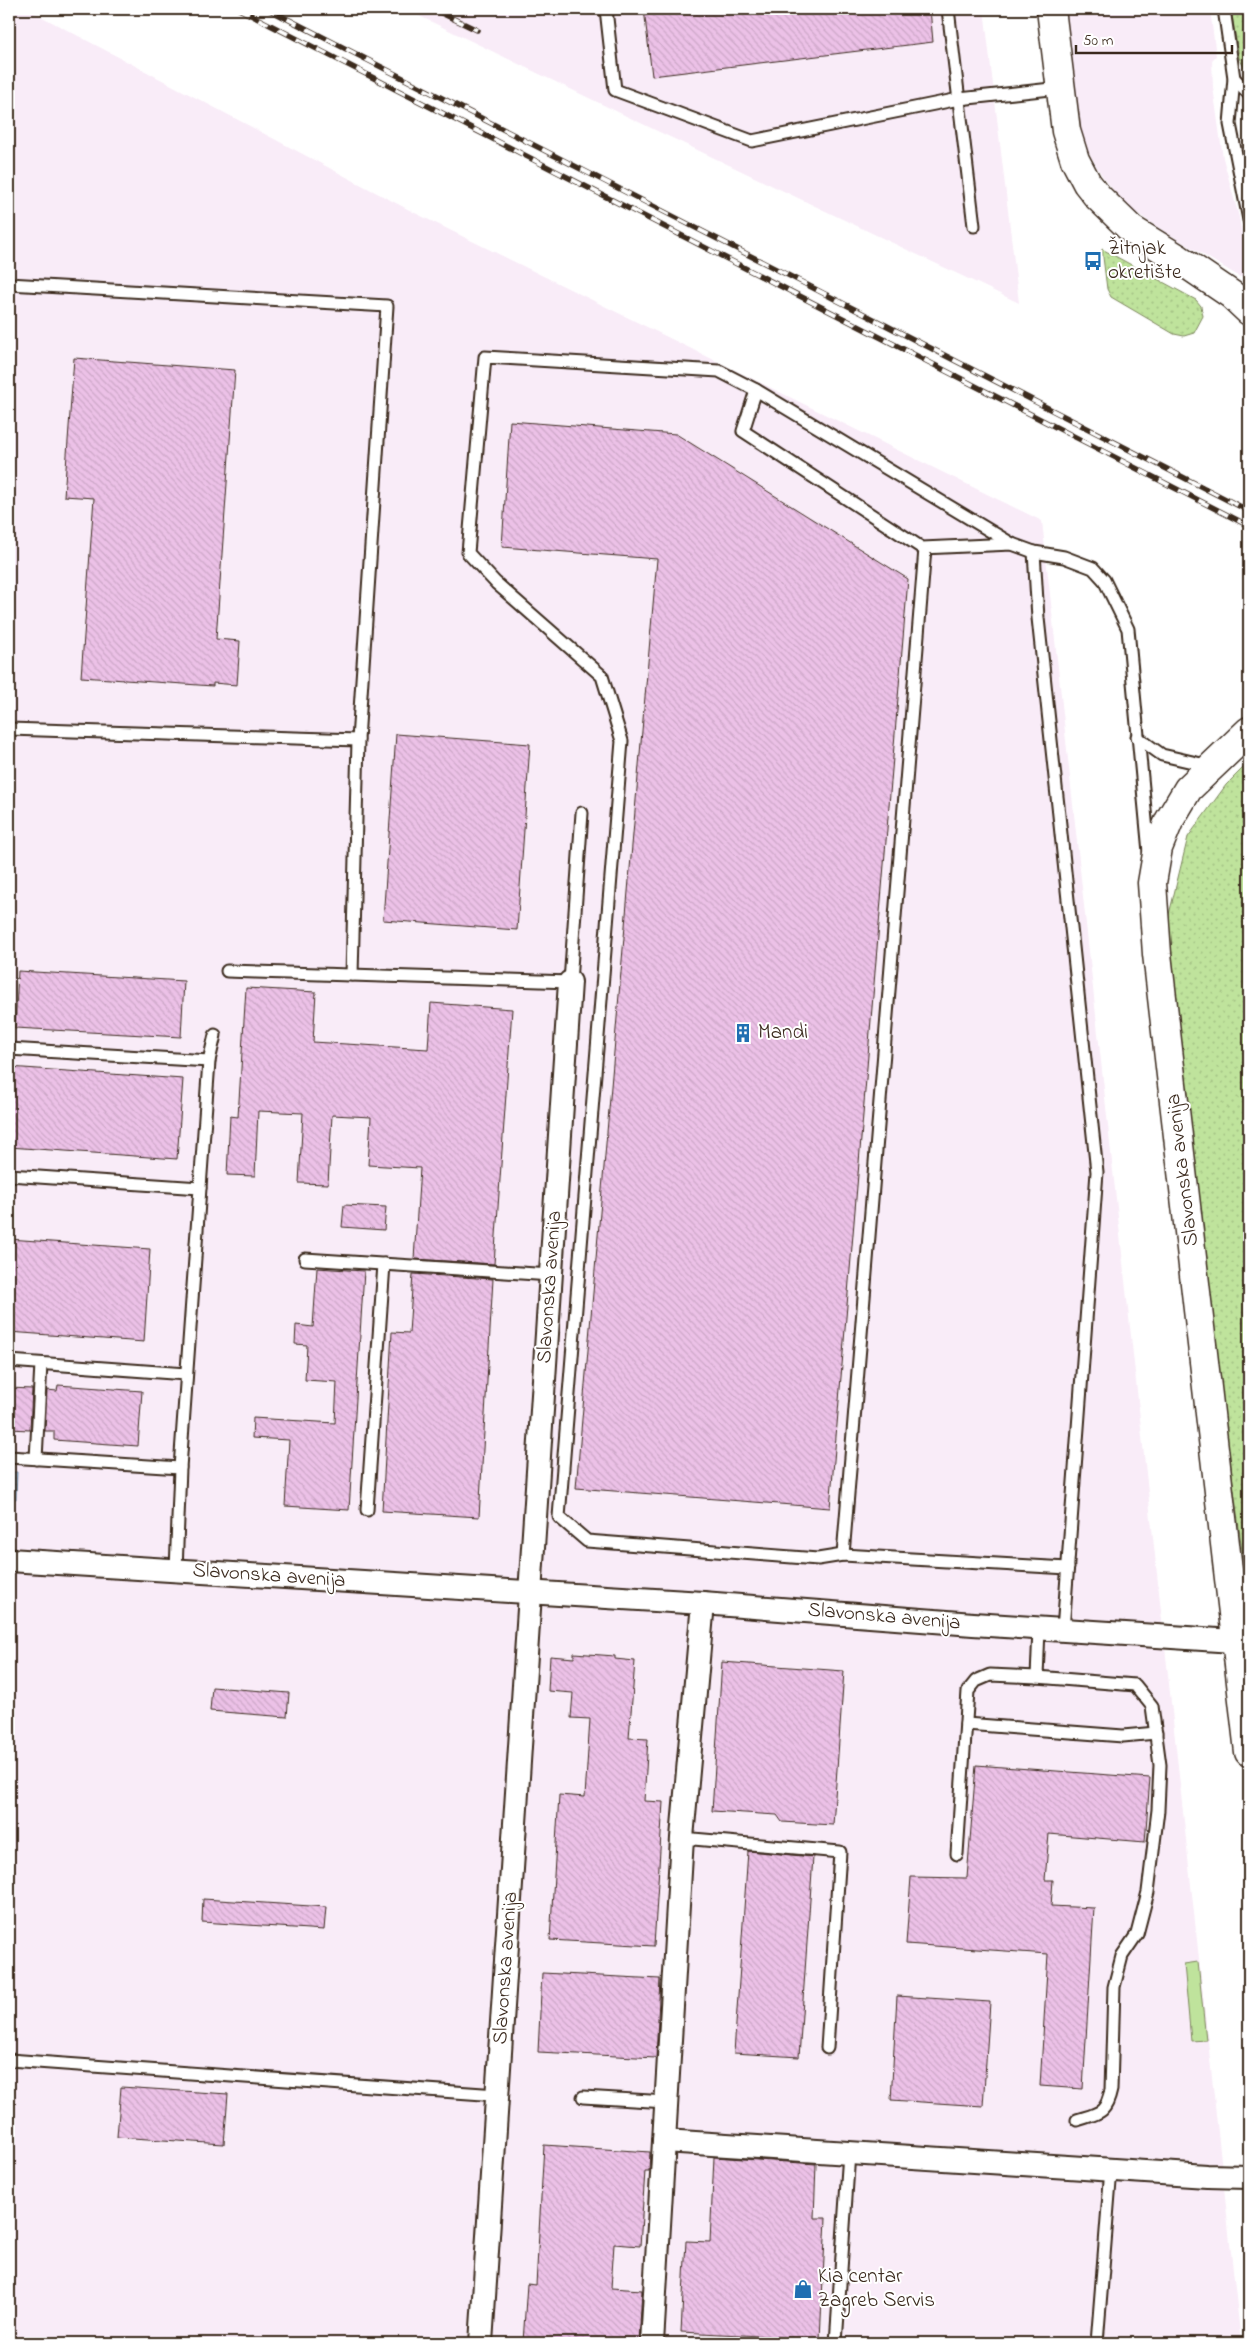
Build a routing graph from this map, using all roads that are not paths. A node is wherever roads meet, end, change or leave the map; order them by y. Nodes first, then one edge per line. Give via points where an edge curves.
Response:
1 (606, 9) edge
2 (948, 9) edge
3 (1051, 9) edge
4 (1224, 9) edge
5 (1234, 78) junction
6 (1060, 88) junction
7 (1249, 94) edge
8 (959, 99) junction
9 (1249, 220) edge
10 (974, 226) dead end
11 (9, 284) edge
12 (1249, 311) edge
13 (756, 390) junction
14 (1012, 544) junction
15 (925, 549) junction
16 (1034, 552) junction
17 (9, 729) edge
18 (1249, 731) edge
19 (1137, 737) junction
20 (358, 740) junction
21 (1210, 766) junction
22 (582, 814) dead end
23 (1152, 882) junction
24 (227, 971) dead end
25 (352, 975) junction
26 (570, 982) junction
27 (215, 1035) dead end
28 (9, 1049) edge
29 (209, 1061) junction
30 (9, 1175) edge
31 (200, 1188) junction
32 (305, 1259) dead end
33 (384, 1264) junction
34 (551, 1274) junction
35 (9, 1361) edge
36 (41, 1364) junction
37 (186, 1374) junction
38 (9, 1457) edge
39 (36, 1459) junction
40 (180, 1468) junction
41 (367, 1510) dead end
42 (843, 1555) junction
43 (9, 1560) edge
44 (1068, 1568) junction
45 (176, 1570) junction
46 (530, 1592) junction
47 (703, 1603) junction
48 (1039, 1629) junction
49 (1063, 1630) junction
50 (1244, 1642) edge
51 (1037, 1677) junction
52 (966, 1724) junction
53 (1156, 1733) junction
54 (1249, 1752) edge
55 (682, 1838) junction
56 (957, 1854) dead end
57 (827, 2048) dead end
58 (9, 2060) edge
59 (497, 2095) junction
60 (583, 2097) dead end
61 (668, 2102) junction
62 (1077, 2120) dead end
63 (664, 2141) junction
64 (849, 2153) junction
65 (1111, 2169) junction
66 (1249, 2177) edge
67 (481, 2343) edge
68 (652, 2343) edge
69 (836, 2343) edge
70 (1097, 2343) edge

1 - 8 lane via 615,90 752,141
2 - 8 lane
3 - 6 street
4 - 5 lane
5 - 7 lane
5 - 9 lane via 1230,124
6 - 8 lane
6 - 12 street via 1074,160 1098,197 1132,230 1232,295
8 - 10 lane
11 - 20 lane via 387,306
13 - 14 lane
13 - 15 lane via 743,431
13 - 42 lane via 718,371 485,357 468,553 496,583 602,676 622,742 559,1517 587,1541 818,1559
14 - 15 lane
14 - 16 lane
15 - 42 lane
16 - 19 lane via 1064,557 1093,568 1104,580 1128,629
16 - 44 lane via 1038,618 1097,1172
17 - 20 lane
18 - 21 street, Slavonska avenija
19 - 21 lane via 1162,755
19 - 23 lane
20 - 25 lane
21 - 23 street, Slavonska avenija via 1188,789 1169,821 1158,848
22 - 26 lane
23 - 50 street, Slavonska avenija via 1157,954
24 - 25 lane
25 - 26 lane
26 - 34 street, Slavonska avenija
27 - 29 lane
28 - 29 lane
29 - 31 lane
30 - 31 lane
31 - 37 lane
32 - 33 lane
33 - 34 lane
33 - 41 lane
34 - 46 street, Slavonska avenija
35 - 36 lane
36 - 37 lane
36 - 39 lane
37 - 40 lane
38 - 39 lane
39 - 40 lane
40 - 45 lane
42 - 44 lane
43 - 45 street, Slavonska avenija
44 - 49 lane
45 - 46 street, Slavonska avenija
46 - 47 street, Slavonska avenija
46 - 59 street, Slavonska avenija
47 - 48 street, Slavonska avenija
47 - 55 street
48 - 49 street, Slavonska avenija
48 - 51 lane
49 - 50 street, Slavonska avenija
50 - 54 street, Slavonska avenija
51 - 52 lane via 990,1676 976,1681 968,1691
51 - 53 lane via 1135,1685 1152,1706
52 - 53 lane via 1123,1736
52 - 56 lane
53 - 62 lane via 1160,1774 1148,1892 1137,1934 1122,1956 1114,1987 1110,2098 1105,2110
55 - 57 lane via 840,1852
55 - 61 street
58 - 59 lane
59 - 67 street, Slavonska avenija
60 - 61 lane
61 - 63 street
63 - 64 street
63 - 68 street
64 - 65 street
64 - 69 lane
65 - 66 street
65 - 70 lane

